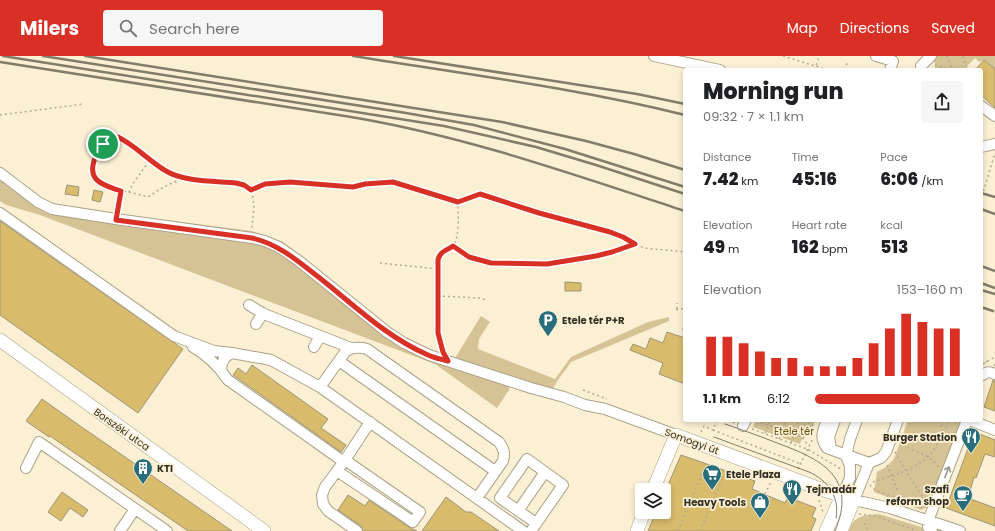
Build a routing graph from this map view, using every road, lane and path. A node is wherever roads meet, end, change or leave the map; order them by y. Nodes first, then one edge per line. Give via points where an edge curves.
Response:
1 (654, 56) edge
2 (783, 56) edge
3 (819, 56) edge
4 (876, 56) edge
5 (930, 56) edge
6 (947, 56) edge
7 (963, 56) edge
8 (847, 63) dead end
9 (936, 65) dead end
10 (816, 66) junction
11 (921, 66) dead end
12 (711, 68) edge
13 (822, 68) edge
14 (846, 68) edge
15 (891, 68) edge
16 (945, 68) edge
17 (952, 68) edge
18 (967, 68) edge
19 (84, 104) dead end
20 (983, 107) edge
21 (0, 115) edge
22 (995, 116) edge
23 (995, 144) edge
24 (983, 147) edge
25 (995, 153) edge
26 (145, 155) junction
27 (0, 173) edge
28 (187, 179) junction
29 (251, 190) junction
30 (121, 191) junction
31 (129, 192) junction
32 (983, 193) edge
33 (458, 202) junction
34 (0, 213) edge
35 (116, 220) junction
36 (252, 238) junction
37 (635, 244) junction
38 (453, 246) junction
39 (683, 252) edge
40 (380, 263) dead end
41 (438, 269) junction
42 (438, 296) junction
43 (486, 300) dead end
44 (677, 303) dead end
45 (249, 305) dead end
46 (683, 308) edge
47 (263, 313) junction
48 (256, 324) dead end
49 (174, 336) junction
50 (320, 336) junction
51 (0, 340) edge
52 (314, 346) dead end
53 (351, 348) junction
54 (232, 353) junction
55 (995, 357) edge
56 (339, 361) junction
57 (452, 362) junction
58 (983, 363) edge
59 (221, 370) junction
60 (995, 374) edge
61 (983, 377) edge
62 (320, 387) junction
63 (370, 422) junction
64 (716, 422) edge
65 (760, 422) edge
66 (769, 422) edge
67 (785, 422) edge
68 (798, 422) edge
69 (804, 422) edge
70 (826, 422) edge
71 (834, 422) edge
72 (856, 422) edge
73 (897, 422) edge
74 (940, 422) edge
75 (949, 422) edge
76 (968, 422) edge
77 (974, 422) edge
78 (745, 423) edge
79 (809, 424) junction
80 (768, 425) junction
81 (818, 427) dead end
82 (713, 430) junction
83 (782, 430) junction
84 (995, 430) edge
85 (699, 434) dead end
86 (765, 434) junction
87 (793, 434) junction
88 (943, 434) junction
89 (676, 435) junction
90 (803, 437) junction
91 (779, 438) junction
92 (898, 438) dead end
93 (790, 443) junction
94 (807, 449) junction
95 (894, 449) dead end
96 (832, 450) junction
97 (846, 456) junction
98 (928, 456) junction
99 (344, 460) junction
100 (801, 464) dead end
101 (869, 464) junction
102 (887, 464) dead end
103 (26, 468) dead end
104 (337, 471) junction
105 (495, 471) junction
106 (906, 471) junction
107 (545, 472) junction
108 (851, 474) junction
109 (892, 475) junction
110 (945, 478) junction
111 (771, 481) dead end
112 (873, 482) dead end
113 (656, 483) edge
114 (818, 488) junction
115 (898, 491) dead end
116 (765, 494) dead end
117 (477, 498) junction
118 (848, 498) junction
119 (926, 502) dead end
120 (135, 509) junction
121 (518, 511) junction
122 (861, 515) dead end
123 (832, 516) junction
124 (641, 519) edge
125 (928, 521) junction
126 (864, 523) dead end
127 (534, 527) edge
128 (120, 531) edge
129 (167, 531) edge
130 (264, 531) edge
131 (357, 531) edge
132 (523, 531) edge
133 (637, 531) edge
134 (678, 531) edge
135 (700, 531) edge
136 (826, 531) edge
137 (841, 531) edge
138 (868, 531) edge
139 (918, 531) edge
140 (932, 531) edge
141 (960, 531) edge

1 - 12 street
2 - 10 path
3 - 10 path
4 - 15 street via 893,61
5 - 11 street
6 - 17 path
7 - 18 path
8 - 14 path
9 - 16 path
10 - 13 path
19 - 21 path
20 - 22 street
23 - 24 street
25 - 32 path
26 - 28 path via 167,172
26 - 30 path via 118,137 107,141 97,153 92,169 95,178 105,186
26 - 31 path via 149,161
27 - 35 street, Somogyi út via 48,208
28 - 29 path via 236,183
28 - 31 path via 169,184 148,197
29 - 33 path via 265,184 290,182 353,187 393,182
29 - 36 path via 254,206
30 - 31 path
30 - 35 path
33 - 37 path via 480,194 610,232
33 - 38 path via 457,233
34 - 49 street
35 - 36 street, Somogyi út
36 - 57 street, Somogyi út via 265,241 284,251 404,343
37 - 38 path via 596,256 547,264 491,263 469,257
37 - 39 path via 644,248
38 - 41 path via 439,255
40 - 41 path
41 - 42 path
42 - 43 path
42 - 57 path via 438,333 443,352
44 - 46 path via 676,310
45 - 47 street
47 - 48 street
47 - 50 street
49 - 54 street via 214,351
49 - 59 street via 197,349
50 - 52 street
50 - 53 street
51 - 130 main road, Borszéki utca
53 - 56 street
53 - 105 street via 367,349 499,442 505,454
54 - 59 street via 224,357
54 - 62 street via 272,360
55 - 58 path
56 - 62 street
56 - 105 street
57 - 89 street, Somogyi út via 585,405 605,409
59 - 99 street via 228,380
60 - 61 street via 986,372
62 - 63 street
63 - 99 street
63 - 117 street
64 - 82 path
65 - 80 path
66 - 80 path
67 - 83 path
68 - 87 path
69 - 79 path
70 - 96 street via 822,434 824,444
71 - 96 street via 829,437
72 - 97 street
73 - 101 street via 886,452 881,458
74 - 88 path
75 - 88 path
110 -> 76 street
77 - 84 street
78 - 86 path
79 - 81 path
79 - 90 path
80 - 83 path
80 - 86 path
82 - 85 path via 704,426
82 - 100 path
83 - 87 path
83 - 91 path
86 - 91 path
87 - 90 path
87 - 93 path
88 - 98 path
89 - 113 main road
89 - 114 main road, Somogyi út
90 - 94 path
91 - 93 path
92 - 98 path via 906,447
93 - 94 path
94 - 108 path
95 - 106 path
96 - 97 street
97 - 101 street
97 - 108 street
98 - 106 path
98 - 110 path via 934,460
99 - 104 street
99 - 104 street via 420,512 413,522
101 - 118 street
102 - 109 path
103 - 120 street via 38,442
104 - 131 street via 325,487 322,495 323,504 328,511
105 - 117 street
106 - 109 path
106 - 119 path
107 - 121 street
107 - 121 street via 528,459 518,472 500,498
107 - 127 street via 563,484
108 - 118 street
109 - 112 path
109 - 115 path
110 - 125 street
111 - 116 path
114 - 118 main road, Somogyi út
114 - 123 main road via 830,502
117 - 132 street
118 - 123 main road
118 - 125 street, Somogyi út
118 - 137 main road
120 - 128 street
120 - 129 street
121 - 127 street
122 - 139 path via 875,516
123 - 136 main road
124 - 133 main road
125 - 140 street via 928,527
125 - 141 street, Somogyi út
126 - 138 path
134 - 135 path via 704,469 723,477

